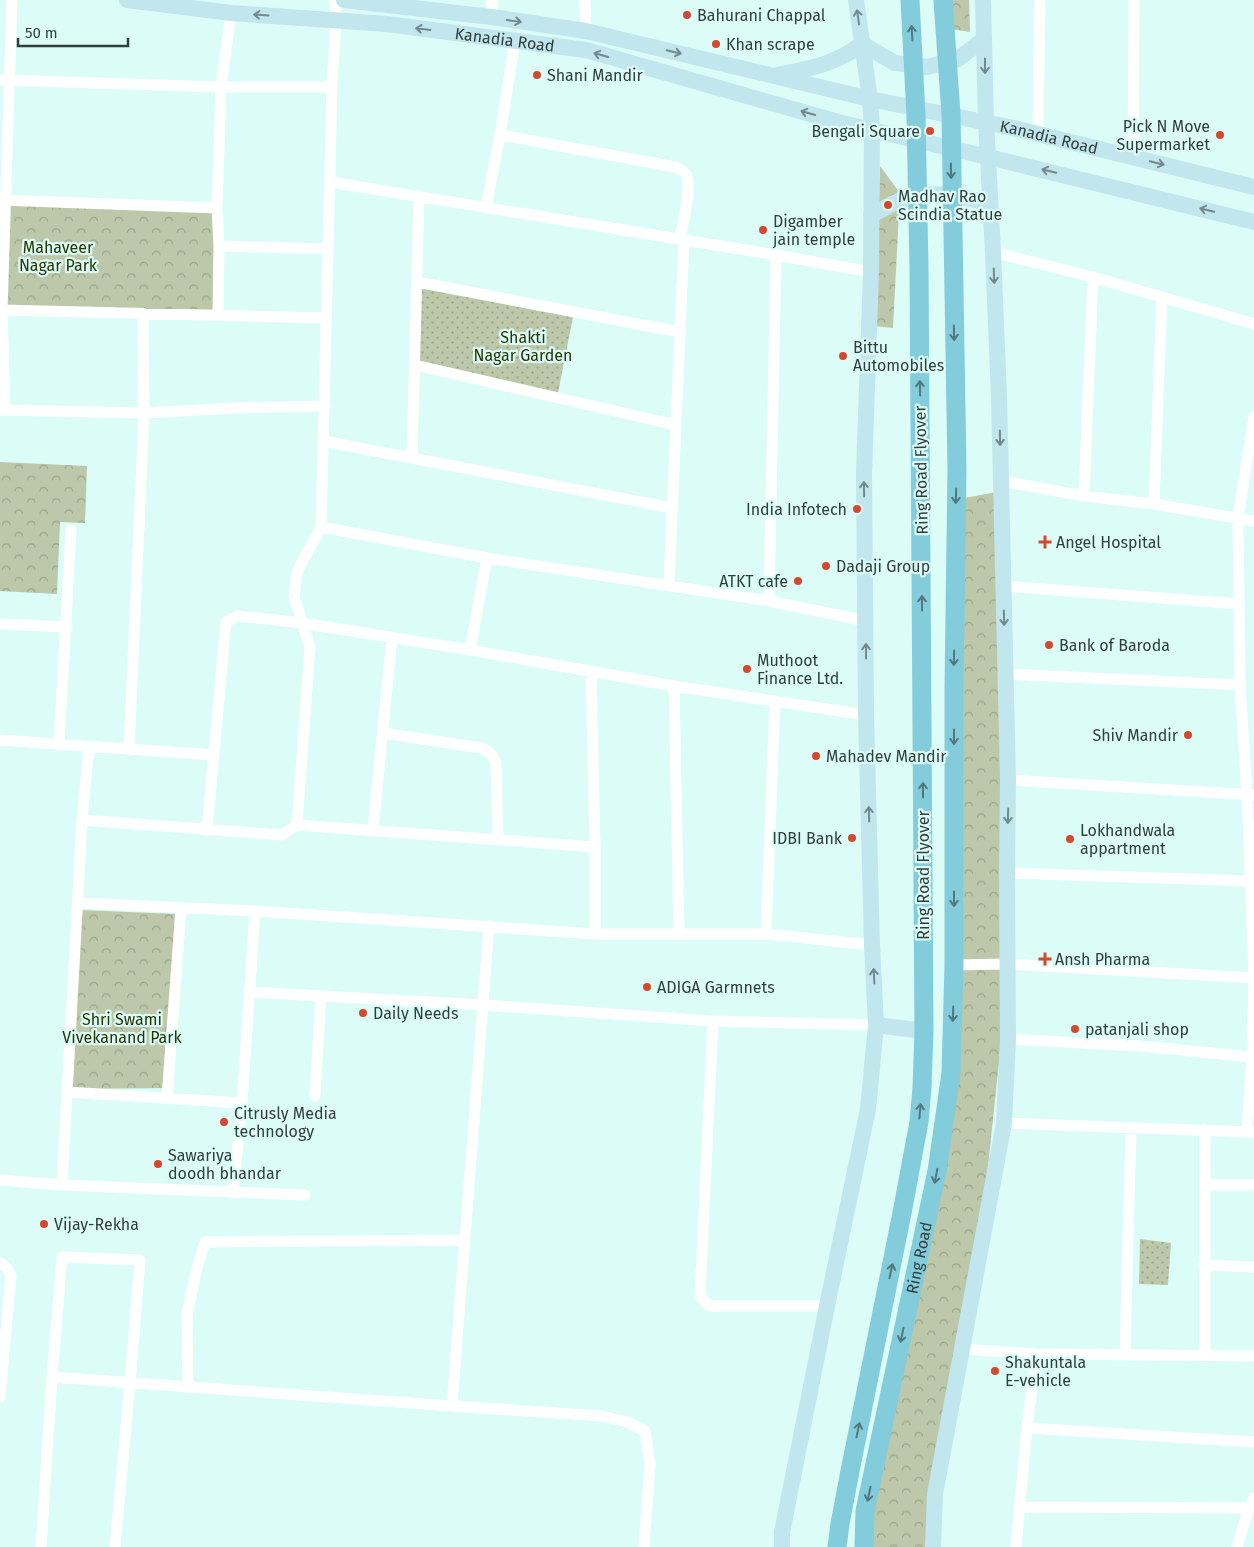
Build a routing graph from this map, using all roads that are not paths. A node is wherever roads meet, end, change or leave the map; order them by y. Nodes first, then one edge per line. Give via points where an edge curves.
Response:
1 (12, 0) edge
2 (127, 0) edge
3 (335, 0) edge
4 (344, 0) edge
5 (492, 0) edge
6 (585, 0) edge
7 (856, 0) edge
8 (910, 0) edge
9 (942, 0) edge
10 (983, 0) edge
11 (1040, 0) edge
12 (1134, 0) edge
13 (231, 13) junction
14 (492, 17) junction
15 (336, 20) junction
16 (586, 31) junction
17 (984, 39) junction
18 (515, 41) junction
19 (862, 44) junction
20 (773, 76) junction
21 (4, 80) edge
22 (221, 87) junction
23 (332, 88) junction
24 (870, 100) junction
25 (986, 122) junction
26 (872, 130) junction
27 (1038, 134) junction
28 (500, 135) junction
29 (988, 156) junction
30 (1133, 158) junction
31 (330, 182) junction
32 (1254, 187) edge
33 (419, 196) junction
34 (3, 200) edge
35 (990, 204) junction
36 (217, 208) junction
37 (486, 208) junction
38 (871, 215) junction
39 (1254, 222) edge
40 (682, 240) junction
41 (219, 246) junction
42 (328, 248) junction
43 (994, 252) junction
44 (776, 255) junction
45 (870, 272) junction
46 (1093, 277) junction
47 (417, 282) junction
48 (1162, 297) junction
49 (2, 310) junction
50 (143, 313) junction
51 (218, 315) junction
52 (326, 318) junction
53 (1254, 324) edge
54 (680, 332) junction
55 (414, 365) junction
56 (324, 406) junction
57 (2, 410) edge
58 (144, 413) junction
59 (1254, 420) edge
60 (676, 425) junction
61 (324, 441) junction
62 (412, 457) junction
63 (1001, 481) junction
64 (1084, 496) junction
65 (1154, 504) junction
66 (672, 508) junction
67 (1238, 518) junction
68 (1254, 521) edge
69 (321, 527) junction
70 (71, 530) dead end
71 (487, 558) junction
72 (669, 585) junction
73 (1004, 586) junction
74 (770, 601) junction
75 (1239, 604) junction
76 (866, 621) junction
77 (302, 623) junction
78 (0, 624) edge
79 (67, 627) junction
80 (392, 638) junction
81 (470, 650) junction
82 (591, 672) junction
83 (1006, 674) junction
84 (674, 686) junction
85 (1240, 686) junction
86 (775, 702) junction
87 (866, 715) junction
88 (383, 732) junction
89 (0, 740) edge
90 (59, 745) junction
91 (89, 747) junction
92 (129, 750) junction
93 (213, 755) junction
94 (1008, 780) junction
95 (1250, 795) edge
96 (82, 820) junction
97 (297, 825) junction
98 (207, 830) junction
99 (373, 830) junction
100 (498, 840) junction
101 (595, 847) junction
102 (1007, 873) junction
103 (1250, 881) junction
104 (78, 903) junction
105 (180, 908) junction
106 (255, 911) junction
107 (489, 926) junction
108 (678, 933) junction
109 (595, 934) junction
110 (766, 934) junction
111 (872, 945) junction
112 (1007, 964) junction
113 (954, 966) junction
114 (1254, 978) edge
115 (250, 992) junction
116 (321, 996) junction
117 (483, 1005) junction
118 (713, 1021) junction
119 (876, 1025) junction
120 (924, 1031) junction
121 (1008, 1039) junction
122 (1252, 1057) junction
123 (67, 1092) junction
124 (315, 1096) dead end
125 (167, 1098) junction
126 (242, 1102) junction
127 (1004, 1123) junction
128 (1131, 1129) junction
129 (1205, 1130) junction
130 (1250, 1132) edge
131 (0, 1180) edge
132 (62, 1185) junction
133 (1205, 1185) junction
134 (1254, 1185) edge
135 (233, 1193) junction
136 (305, 1195) dead end
137 (465, 1240) junction
138 (0, 1263) edge
139 (1204, 1265) junction
140 (1254, 1267) edge
141 (826, 1306) junction
142 (962, 1349) junction
143 (1036, 1354) junction
144 (1124, 1355) junction
145 (1205, 1355) junction
146 (1254, 1356) edge
147 (52, 1377) junction
148 (130, 1384) junction
149 (188, 1388) junction
150 (0, 1397) edge
151 (452, 1406) junction
152 (1027, 1428) junction
153 (1254, 1442) edge
154 (1252, 1503) edge
155 (1020, 1507) junction
156 (41, 1547) edge
157 (115, 1547) edge
158 (644, 1547) edge
159 (782, 1547) edge
160 (837, 1547) edge
161 (864, 1547) edge
162 (933, 1547) edge
163 (1016, 1547) edge
164 (1237, 1547) edge

1 - 21 street
2 - 13 street, Kanadia Road
3 - 15 street
4 - 14 street, Kanadia Road
5 - 14 street
6 - 16 street
19 -> 7 street
120 -> 8 main road, Ring Road Flyover via 916,116
9 -> 113 main road, Ring Road Flyover via 950,114 957,469
10 - 17 street
11 - 27 street
12 - 30 street
15 -> 13 street, Kanadia Road
13 - 22 street
14 -> 16 street, Kanadia Road
18 -> 15 street, Kanadia Road
15 - 23 street
16 -> 20 street, Kanadia Road
17 - 19 street via 958,59 927,67 895,63
17 -> 25 street
26 -> 18 street, Kanadia Road via 586,50
18 - 28 street
19 - 20 street via 847,55 825,64
19 - 24 street
20 - 24 street, Kanadia Road
21 - 22 street
21 - 34 street
22 - 23 street
22 - 36 street
23 - 31 street
24 - 25 street, Kanadia Road
24 - 26 street
25 - 27 street, Kanadia Road
25 - 29 street
26 - 29 street, Kanadia Road
26 - 38 street
27 - 30 street, Kanadia Road
28 - 37 street
28 - 40 street via 684,171 688,190
29 - 35 street
39 -> 29 street, Kanadia Road
30 -> 32 street, Kanadia Road
31 - 33 street
31 - 42 street
33 - 37 street
33 - 47 street
34 - 36 street
34 - 49 street
35 - 38 street via 967,197 932,193 899,201
35 - 43 street
36 - 41 street
37 - 40 street
38 - 45 street
40 - 44 street
40 - 54 street
41 - 42 street
41 - 51 street
42 - 52 street
43 - 46 street
43 -> 63 street
44 - 45 street
44 - 74 street
76 -> 45 street via 864,472
46 - 48 street
46 - 64 street
47 - 54 street
47 - 55 street
48 - 53 street
48 - 65 street
49 - 50 street
49 - 57 street
50 - 51 street
50 - 58 street
51 - 52 street
52 - 56 street
54 - 60 street
55 - 60 street
55 - 62 street
56 - 58 street
56 - 61 street
57 - 58 street
58 - 92 street
59 - 67 street
60 - 66 street
61 - 62 street
61 - 69 street
62 - 66 street
63 - 64 street
63 - 73 street
64 - 65 street
65 - 67 street
66 - 72 street
67 - 68 street
67 - 75 street
69 - 71 street
69 - 77 street via 297,572 294,598
70 - 79 street
71 - 72 street
71 - 81 street
72 - 74 street
73 - 75 street
73 -> 83 street
74 - 76 street
75 - 85 street
87 -> 76 street
77 - 80 street
77 - 93 street via 237,616 226,622
77 - 97 street via 310,646
78 - 79 street
79 - 90 street
80 - 81 street
80 - 88 street
81 - 82 street
82 - 84 street
82 - 101 street
83 - 85 street
83 - 94 street
84 - 86 street
84 - 108 street
85 - 95 street
86 - 87 street
86 - 110 street
111 -> 87 street
88 - 99 street
88 - 100 street via 489,751 496,763
89 - 90 street
90 - 91 street
91 - 92 street
91 - 96 street
92 - 93 street
93 - 98 street
94 - 95 street
94 -> 102 street
95 - 103 street
96 - 98 street
96 - 104 street
97 - 98 street via 282,835
97 - 99 street
99 - 100 street
100 - 101 street
101 - 109 street
102 - 103 street
102 - 112 street
103 - 114 street
104 - 105 street
104 - 123 street
105 - 106 street
105 - 125 street
106 - 107 street
106 - 115 street
107 - 109 street
107 - 117 street
108 - 109 street
108 - 110 street
110 - 111 street
119 -> 111 street
112 - 113 street
112 - 114 street
112 - 121 street
113 -> 161 main road, Ring Road via 950,1080 937,1171 867,1502
114 - 122 street
115 - 116 street
115 - 126 street
116 - 117 street
116 - 124 street
117 - 118 street
117 - 137 street
118 - 119 street
118 - 141 street via 700,1296 710,1306
119 - 120 street
119 - 141 street via 868,1109
160 -> 120 main road, Ring Road via 919,1122
121 - 122 street via 1140,1046
121 - 127 street
122 - 130 street
123 - 125 street
123 - 132 street
125 - 126 street
126 - 135 street
127 - 128 street
127 - 142 street
128 - 129 street
128 - 144 street
129 - 130 street
129 - 133 street
131 - 132 street
132 - 135 street
133 - 134 street
133 - 139 street
135 - 136 street
137 - 149 street via 205,1242 187,1314
137 - 151 street
138 - 150 street via 11,1276
139 - 140 street
139 - 145 street
141 - 159 street via 782,1532
142 - 143 street
142 - 162 street via 935,1494
143 - 144 street
143 - 152 street
144 - 145 street
145 - 146 street
147 - 148 street
147 - 148 street via 62,1256 140,1260
147 - 156 street
148 - 149 street
148 - 157 street
149 - 151 street
151 - 158 street via 602,1416 627,1422 645,1431 650,1464
152 - 153 street
152 - 155 street
154 - 155 street
154 - 164 street
155 - 163 street

